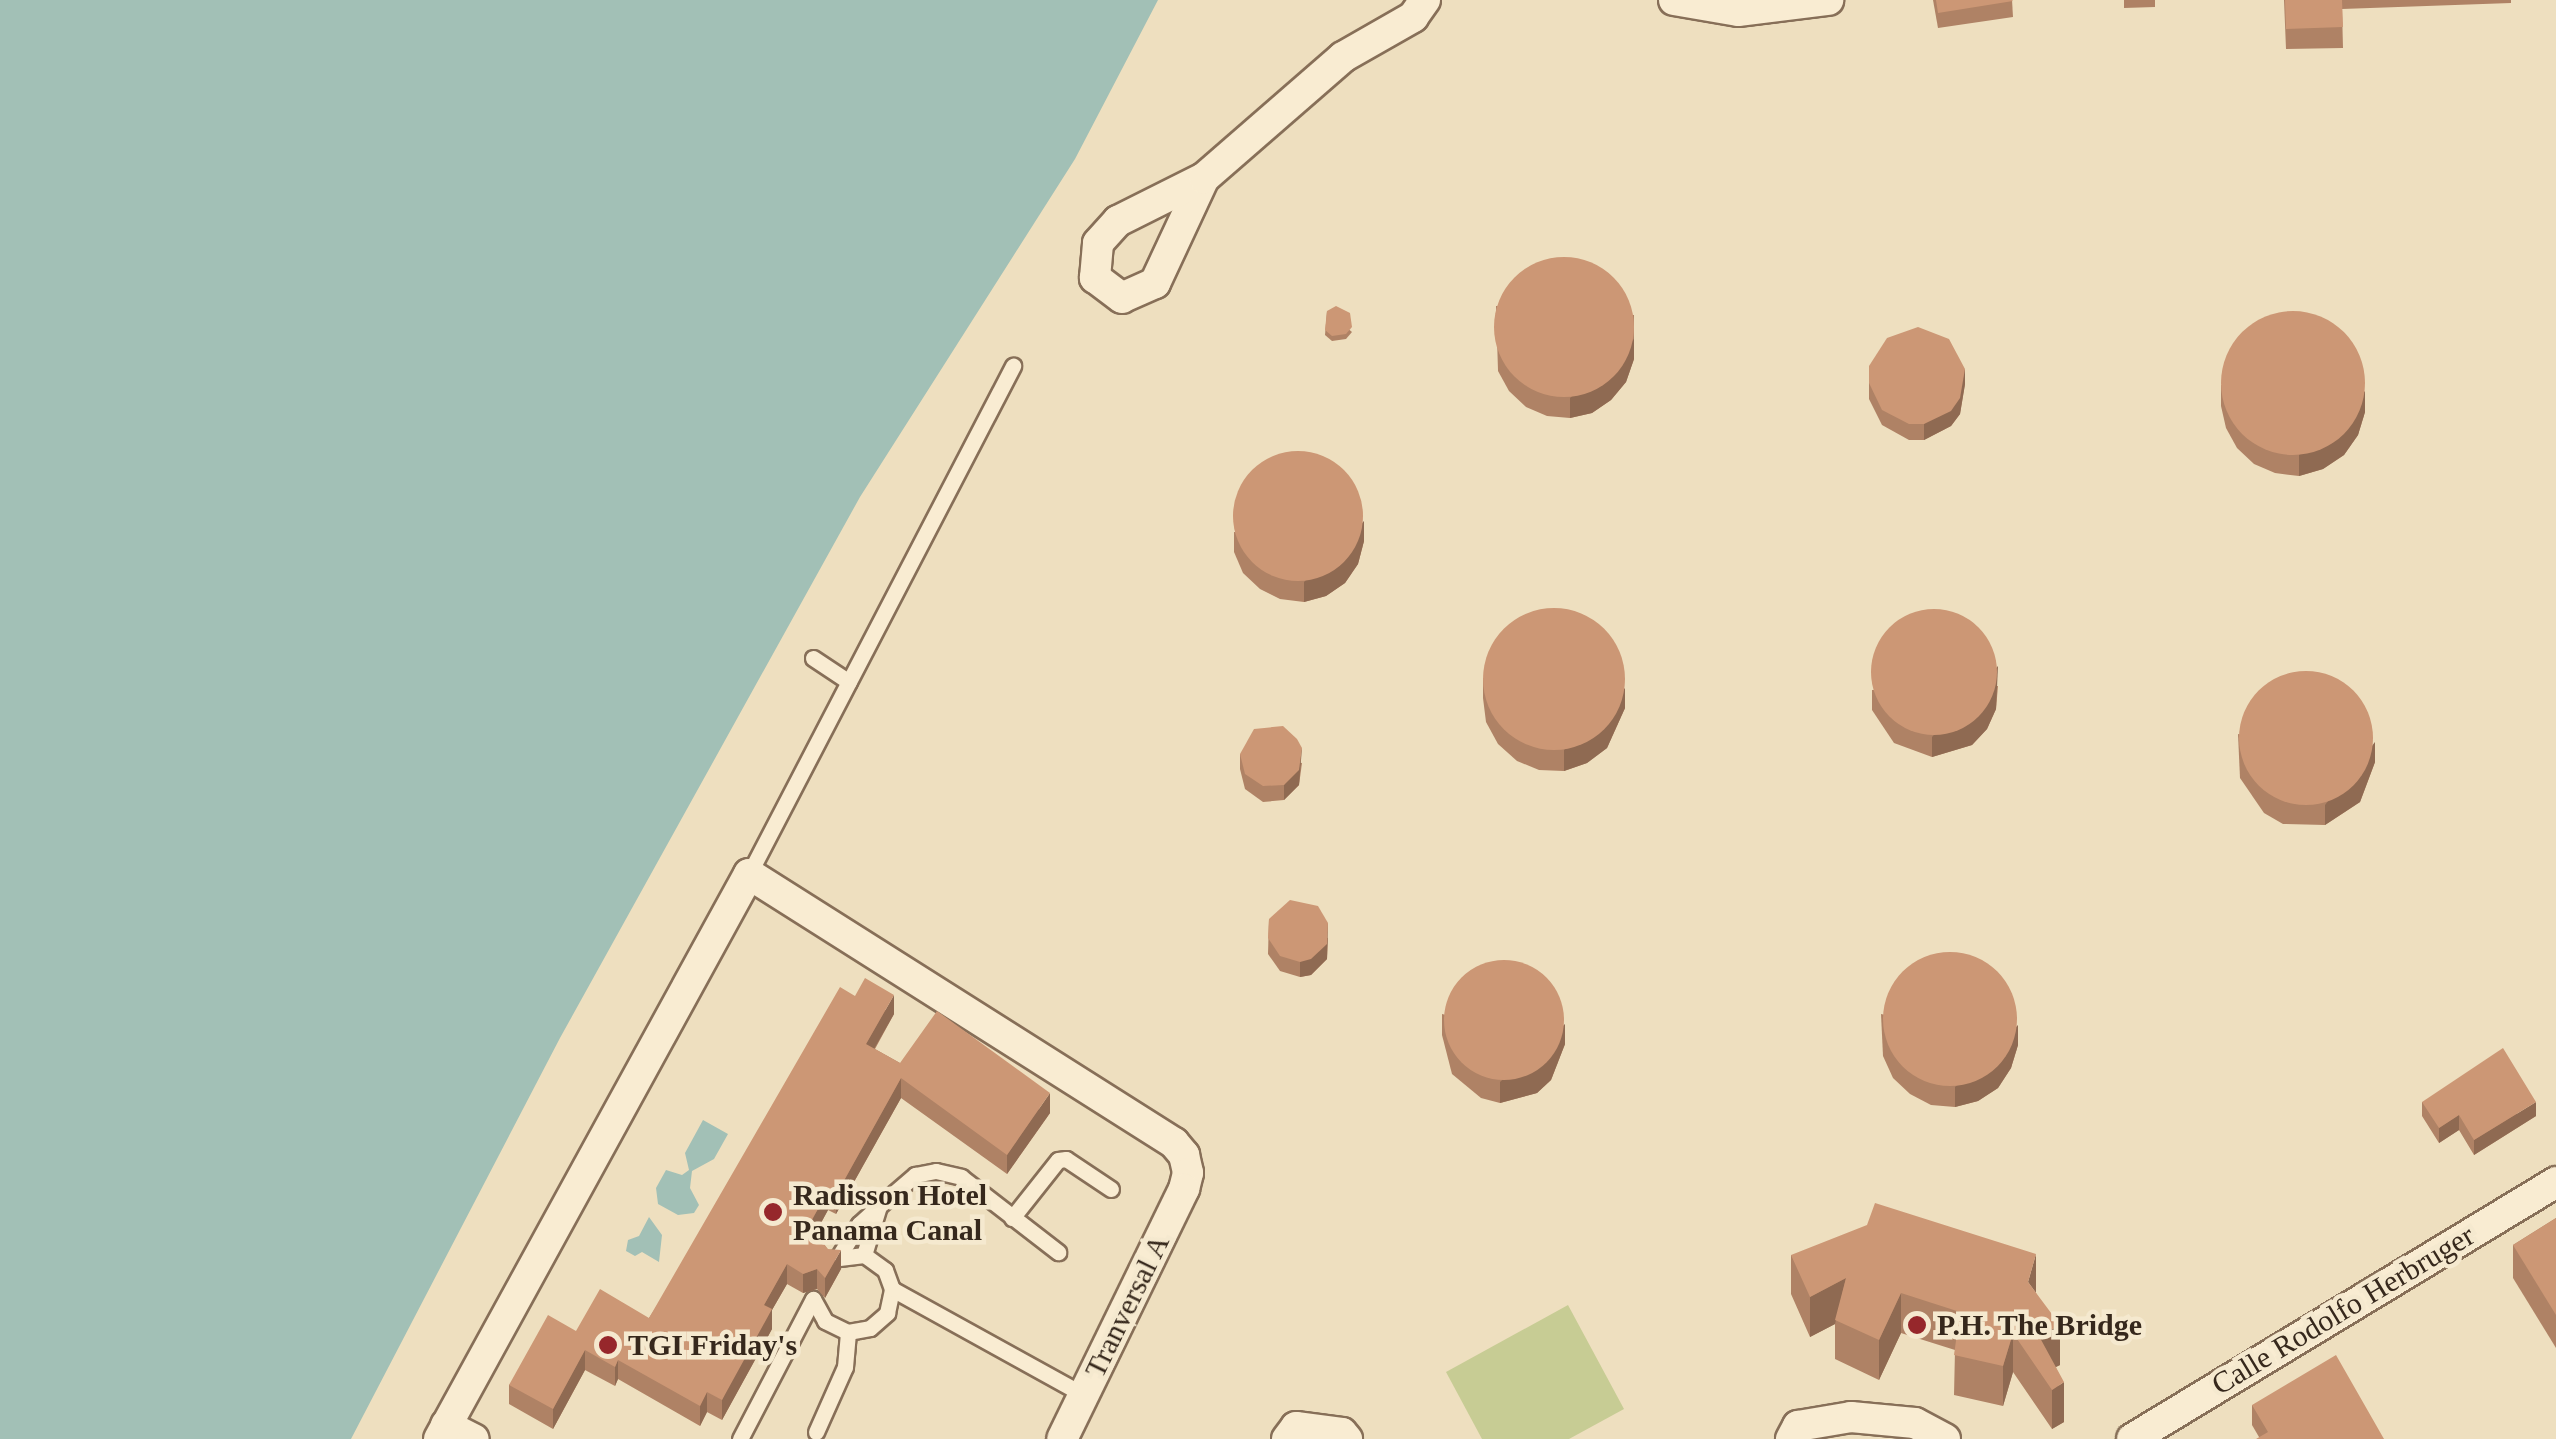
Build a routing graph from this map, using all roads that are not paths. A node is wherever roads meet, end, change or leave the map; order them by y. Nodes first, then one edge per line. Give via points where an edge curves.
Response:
1 (1425, 0) edge
2 (1674, 0) edge
3 (1828, 0) edge
4 (1204, 178) dead end
5 (1013, 366) dead end
6 (812, 658) dead end
7 (849, 682) junction
8 (749, 874) junction
9 (2556, 1182) edge
10 (1110, 1189) dead end
11 (879, 1206) junction
12 (1012, 1218) junction
13 (1058, 1252) dead end
14 (864, 1255) junction
15 (892, 1290) junction
16 (848, 1332) junction
17 (1084, 1395) junction
18 (442, 1432) edge
19 (816, 1432) dead end
20 (474, 1439) edge
21 (740, 1439) edge
22 (1062, 1439) edge
23 (1287, 1439) edge
24 (1348, 1439) edge
25 (1791, 1439) edge
26 (1945, 1439) edge
27 (2132, 1439) edge

1 - 4 street via 1413,17 1343,57
2 - 3 street via 1738,11
5 - 7 lane
6 - 7 lane
7 - 8 lane
8 - 17 street, Tranversal A via 1174,1142 1184,1155 1188,1173
8 - 18 street
9 - 27 street, Calle Rodolfo Herbruger
10 - 12 lane via 1058,1160
11 - 12 lane via 915,1176 948,1171
11 - 14 lane
11 - 14 lane via 836,1257
12 - 13 lane
14 - 15 lane via 885,1270
15 - 16 lane via 880,1322
15 - 17 lane
16 - 19 lane via 845,1367
16 - 21 lane via 824,1321 813,1299
17 - 22 street, Tranversal A
18 - 20 street
23 - 24 street via 1296,1427
25 - 26 street via 1798,1426 1851,1417 1915,1423

